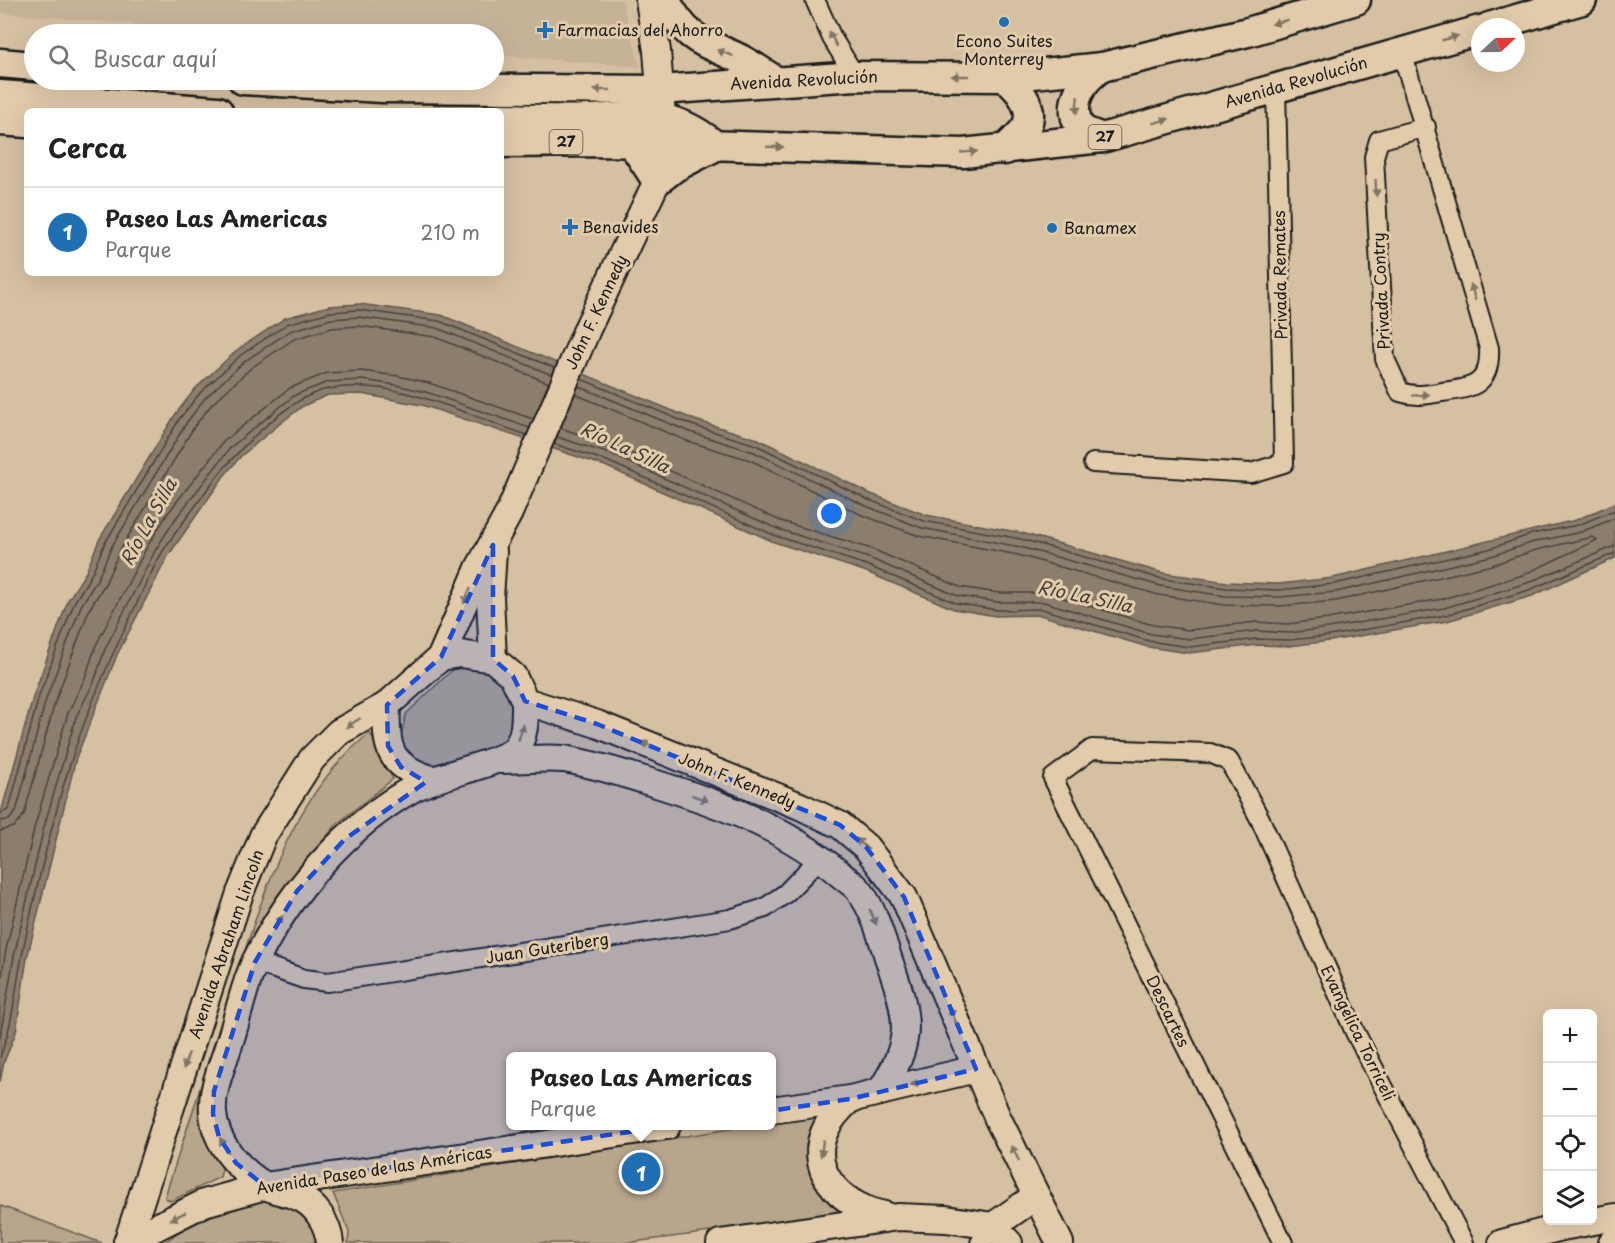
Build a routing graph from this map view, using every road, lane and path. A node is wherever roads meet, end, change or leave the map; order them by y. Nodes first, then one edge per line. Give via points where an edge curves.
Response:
1 (649, 0) edge
2 (665, 0) edge
3 (815, 0) edge
4 (1356, 0) edge
5 (1582, 0) edge
6 (1520, 18) edge
7 (1471, 33) edge
8 (1402, 52) junction
9 (0, 63) edge
10 (24, 65) edge
11 (1102, 68) junction
12 (855, 76) junction
13 (1004, 77) junction
14 (776, 81) junction
15 (1276, 87) junction
16 (401, 90) edge
17 (0, 95) edge
18 (177, 108) edge
19 (661, 117) junction
20 (504, 118) edge
21 (590, 119) junction
22 (0, 121) edge
23 (24, 123) edge
24 (1426, 126) junction
25 (1102, 138) junction
26 (504, 142) edge
27 (632, 143) junction
28 (716, 146) junction
29 (1005, 150) junction
30 (657, 181) junction
31 (1093, 463) dead end
32 (493, 544) junction
33 (441, 657) junction
34 (493, 658) junction
35 (525, 701) junction
36 (387, 705) junction
37 (500, 760) junction
38 (1053, 778) joint
39 (431, 779) junction
40 (821, 857) junction
41 (255, 962) junction
42 (976, 1069) junction
43 (880, 1092) junction
44 (850, 1099) junction
45 (776, 1109) edge
46 (634, 1130) edge
47 (265, 1186) junction
48 (1036, 1196) junction
49 (898, 1217) junction
50 (1615, 1217) edge
51 (994, 1238) edge
52 (127, 1243) edge
53 (330, 1243) edge
54 (720, 1243) edge
55 (1060, 1243) edge
56 (1283, 1243) edge
57 (1464, 1243) edge
58 (1502, 1243) edge

1 - 19 street, John F. Kennedy
14 -> 2 main road via 739,58 693,38
12 -> 3 street
4 -> 11 main road, Avenida Revolución / 27
5 - 6 main road
8 -> 7 main road, Avenida Revolución / 27
8 - 15 main road, Avenida Revolución / 27
8 - 24 street, Privada Contry
9 - 10 main road
11 - 13 main road, Avenida Revolución / 27
11 -> 25 main road via 1084,81 1075,104 1082,130
13 -> 12 main road, Avenida Revolución / 27
12 - 14 main road, Avenida Revolución / 27
13 - 29 main road via 1024,99 1028,116 1024,129
14 - 19 main road, Avenida Revolución / 27
25 -> 15 main road, Avenida Revolución / 27
15 - 31 street, Privada Remates via 1284,463 1251,473
19 -> 16 main road, Avenida Revolución / 27
17 - 18 main road
19 - 21 main road
19 - 27 main road, Avenida Revolución / 27
19 - 28 main road via 703,135
19 - 30 street, John F. Kennedy
20 - 21 main road
21 - 27 main road
22 - 23 main road
24 -> 24 street, Privada Contry via 1379,140 1374,157 1385,359 1400,392 1414,397 1473,388 1489,362 1489,348
25 - 29 main road, Avenida Revolución / 27
26 - 27 main road, Avenida Revolución / 27
27 - 30 main road
28 -> 29 main road, Avenida Revolución / 27 via 963,153
28 - 30 main road via 690,157
30 - 32 street, John F. Kennedy
32 -> 33 street, John F. Kennedy
32 - 34 street, John F. Kennedy
33 - 34 street via 460,654
33 - 36 street, Avenida Abraham Lincoln
34 - 35 street via 513,676
37 -> 35 street via 515,749 522,736
42 -> 35 street, John F. Kennedy via 904,897 866,847 840,825 597,724
36 - 39 street via 388,746 394,758 401,767
36 -> 52 street, Avenida Abraham Lincoln via 339,732 312,759 263,836 240,893
37 - 39 street, Avenida Abraham Lincoln
37 -> 40 street, John F. Kennedy via 561,759 698,796 790,837
38 - 56 street, Descartes
38 - 57 street, Evangelica Torriceli via 1092,749 1210,753 1229,761 1260,819 1355,1032
41 -> 39 street, Avenida Abraham Lincoln via 297,891 345,839 400,796
40 - 41 street, Juan Guteriberg via 786,893 765,908 730,919 328,982 304,979
40 -> 43 street, John F. Kennedy via 860,892 874,918 903,1002 907,1019 905,1039 900,1058
47 -> 41 street, Avenida Abraham Lincoln via 236,1163 219,1137 213,1114 214,1091
42 -> 43 street
48 -> 42 street
43 - 44 street
44 - 45 street
44 -> 49 street via 824,1133 820,1156 828,1179 840,1196 856,1207
46 - 47 street, Avenida Paseo de las Américas
47 -> 52 street, Avenida Paseo de las Américas via 204,1203
47 - 53 street, Avenida Abraham Lincoln via 300,1197 311,1205 329,1232
48 - 51 street
48 - 55 street
49 - 51 street via 946,1220
49 - 54 street
50 - 58 street

